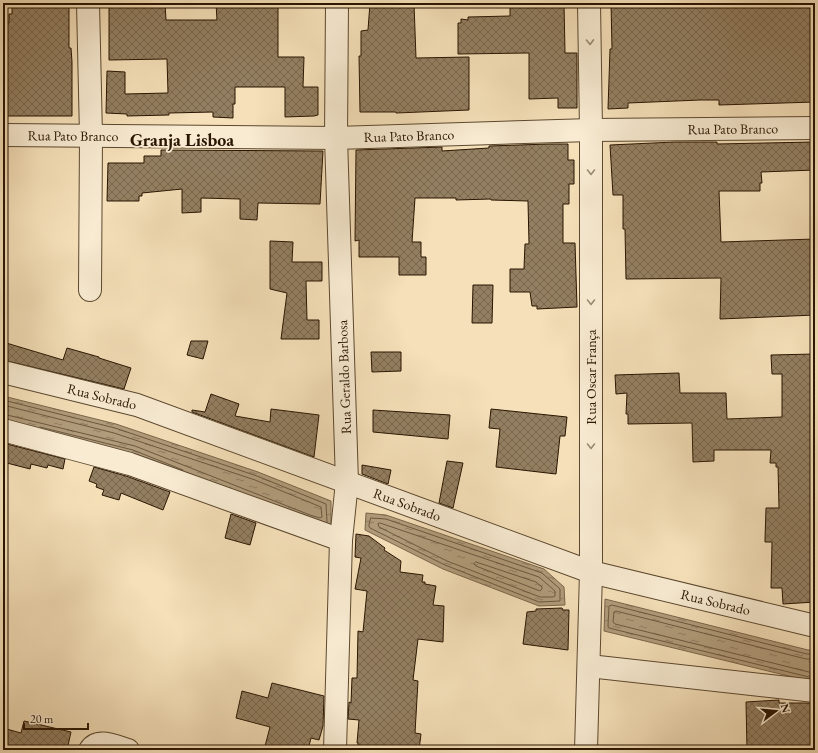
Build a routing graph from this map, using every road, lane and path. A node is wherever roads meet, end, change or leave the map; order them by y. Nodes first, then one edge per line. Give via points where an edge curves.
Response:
1 (88, 3) edge
2 (336, 3) edge
3 (589, 3) edge
4 (815, 128) edge
5 (591, 130) junction
6 (3, 135) edge
7 (91, 136) junction
8 (336, 138) junction
9 (90, 290) dead end
10 (3, 372) edge
11 (3, 430) edge
12 (347, 482) junction
13 (342, 540) junction
14 (591, 572) junction
15 (815, 626) edge
16 (589, 666) junction
17 (815, 692) edge
18 (90, 750) edge
19 (128, 750) edge
20 (335, 750) edge
21 (586, 750) edge

1 - 7 street
2 - 8 street, Rua Geraldo Barbosa
3 -> 5 street, Rua Oscar França
4 - 5 street, Rua Pato Branco
5 - 8 street, Rua Pato Branco
5 -> 14 street, Rua Oscar França
6 - 7 street, Rua Pato Branco
7 - 8 street, Rua Pato Branco
7 - 9 street
8 - 12 street, Rua Geraldo Barbosa
10 - 12 street, Rua Sobrado via 137,405
11 - 13 street via 130,464
12 - 13 street, Rua Geraldo Barbosa
12 - 14 street, Rua Sobrado
13 - 20 street, Rua Geraldo Barbosa
14 - 15 street, Rua Sobrado
14 - 16 street, Rua Oscar França
16 - 17 street
16 - 21 street, Rua Oscar França
18 - 19 street via 103,743

